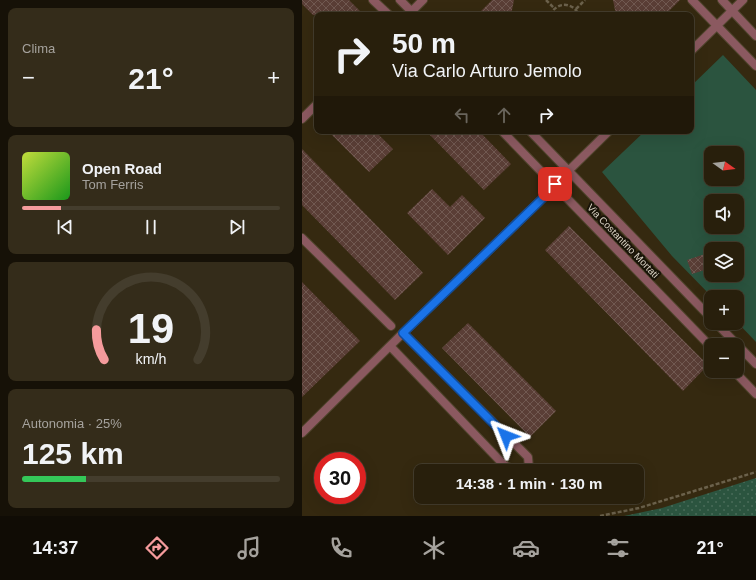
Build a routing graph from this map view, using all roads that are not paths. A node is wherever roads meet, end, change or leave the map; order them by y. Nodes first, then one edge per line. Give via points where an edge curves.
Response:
1 (373, 0) edge
2 (400, 0) edge
3 (423, 0) edge
4 (692, 0) edge
5 (722, 0) edge
6 (743, 0) edge
7 (732, 10) junction
8 (386, 12) edge
9 (409, 12) edge
10 (413, 12) edge
11 (717, 26) junction
12 (756, 36) edge
13 (694, 47) edge
14 (756, 66) edge
15 (314, 107) edge
16 (302, 119) edge
17 (505, 134) edge
18 (533, 134) edge
19 (606, 134) edge
20 (569, 170) junction
21 (555, 184) junction
22 (302, 238) edge
23 (704, 311) edge
24 (392, 326) dead end
25 (723, 330) edge
26 (403, 333) junction
27 (704, 340) edge
28 (390, 346) junction
29 (756, 364) edge
30 (741, 378) edge
31 (756, 394) edge
32 (302, 433) edge
33 (503, 464) edge
34 (529, 464) edge

1 - 8 street
2 - 9 street
3 - 10 street
4 - 11 street
5 - 7 street
6 - 7 street
7 - 11 street
7 - 12 street
11 - 13 street
11 - 14 street
15 - 16 street
17 - 21 street, Via Costantino Mortati
18 - 20 street, Via Costantino Mortati
19 - 20 street
20 - 21 street
20 - 23 street, Via Costantino Mortati
21 - 26 street
21 - 27 street, Via Costantino Mortati
22 - 24 street
25 - 29 street
26 - 28 street
26 - 34 street via 528,457
28 - 32 street
28 - 33 street
30 - 31 street

